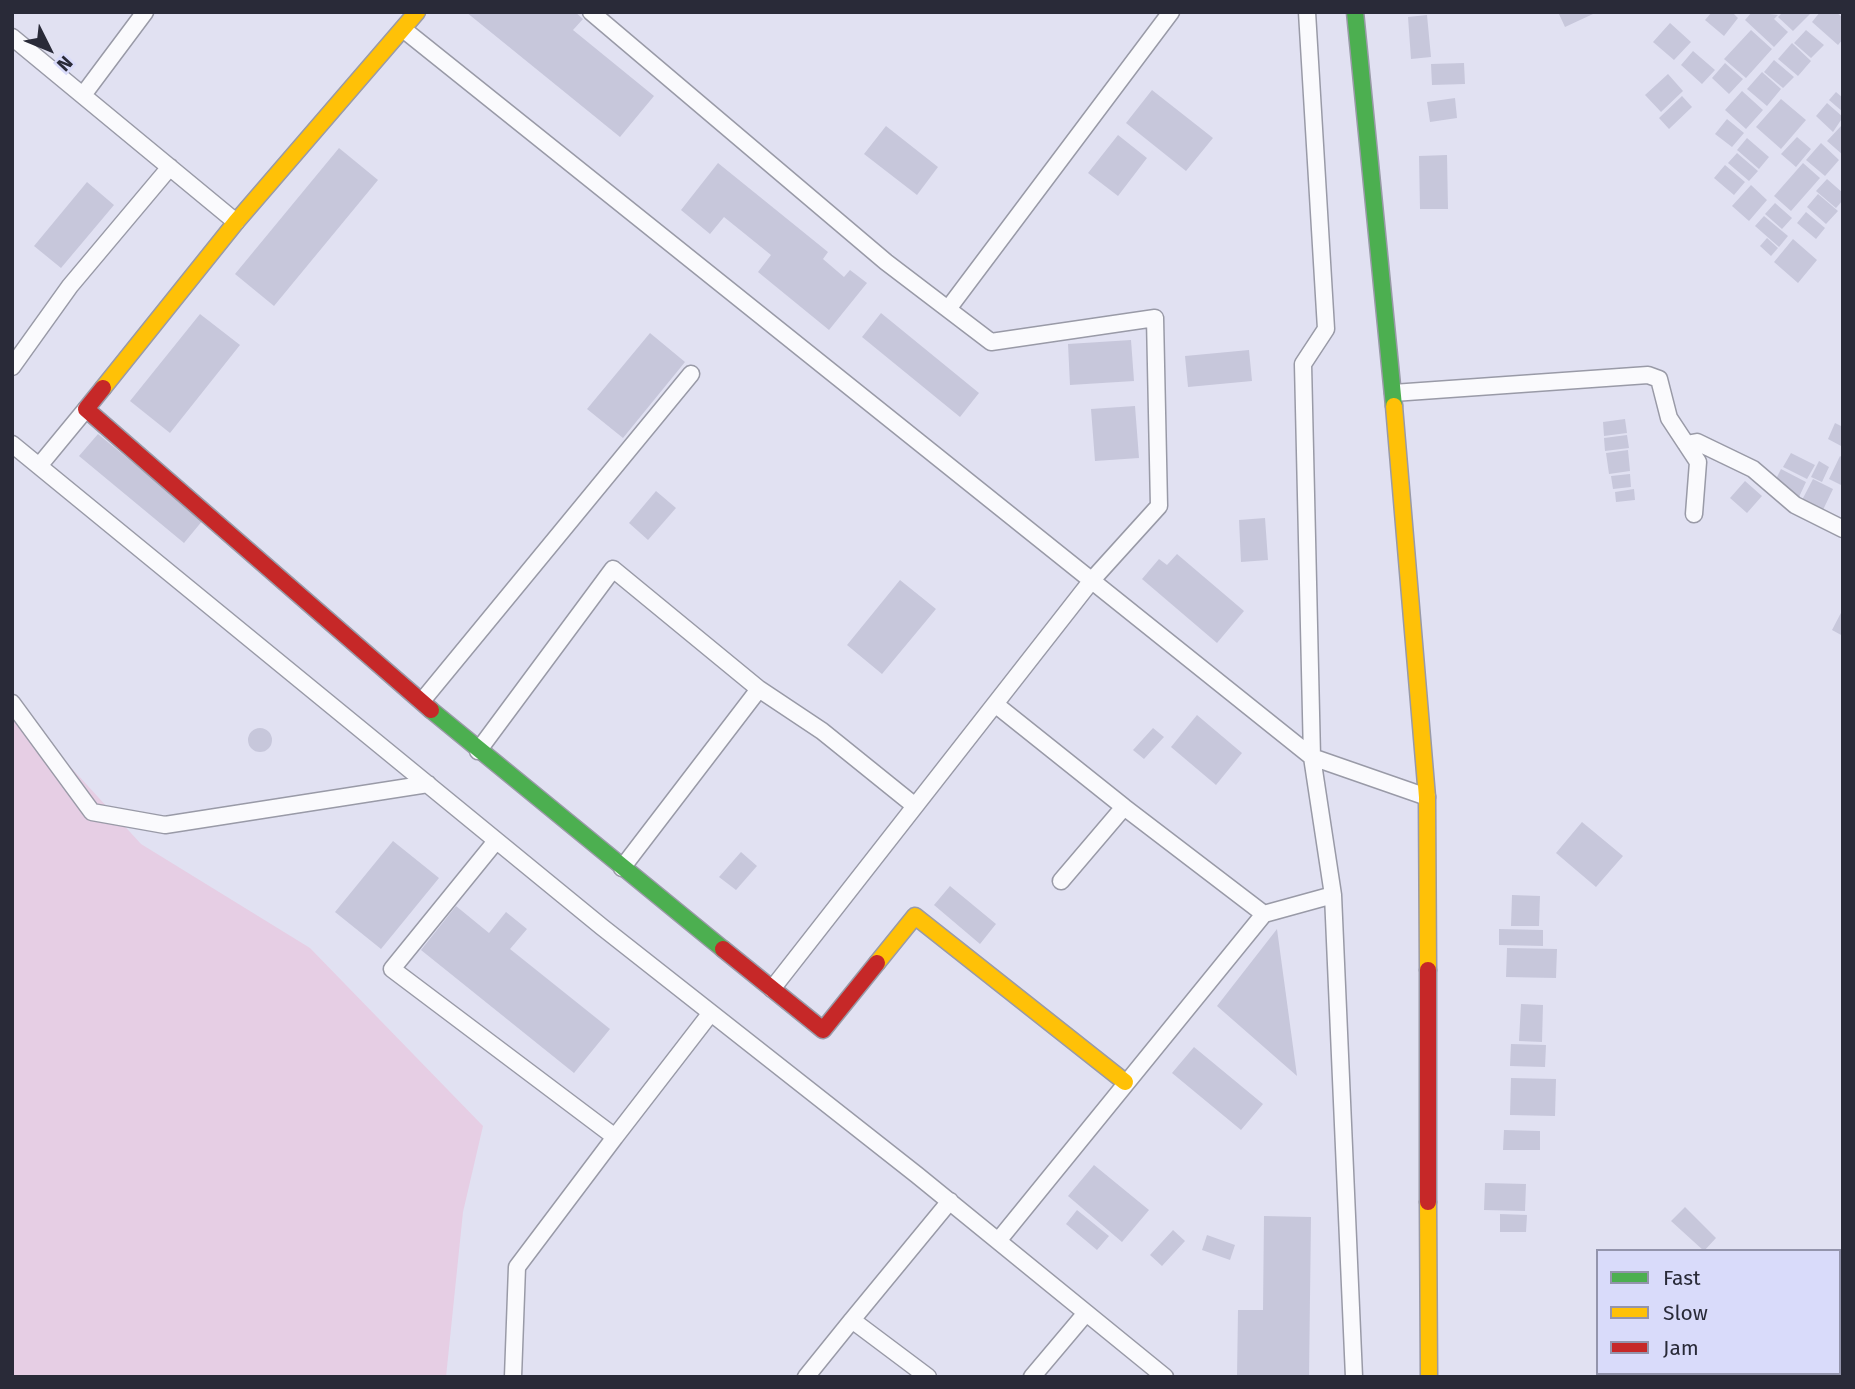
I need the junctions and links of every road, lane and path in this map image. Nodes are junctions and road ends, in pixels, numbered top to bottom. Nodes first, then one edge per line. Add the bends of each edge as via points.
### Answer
1 (145, 12) edge
2 (417, 12) edge
3 (591, 12) edge
4 (1171, 12) edge
5 (1307, 12) edge
6 (1354, 12) edge
7 (402, 29) junction
8 (12, 37) edge
9 (83, 95) junction
10 (170, 167) junction
11 (236, 222) junction
12 (948, 309) junction
13 (12, 367) edge
14 (691, 374) dead end
15 (1393, 393) junction
16 (86, 409) junction
17 (12, 444) edge
18 (1686, 444) junction
19 (38, 466) junction
20 (1694, 514) dead end
21 (1843, 529) edge
22 (1091, 580) junction
23 (759, 689) junction
24 (422, 701) junction
25 (12, 703) edge
26 (995, 704) junction
27 (478, 751) junction
28 (1312, 757) junction
29 (428, 785) junction
30 (1427, 797) junction
31 (915, 806) junction
32 (1124, 807) junction
33 (496, 841) junction
34 (622, 867) junction
35 (1061, 881) dead end
36 (1332, 895) junction
37 (1264, 914) junction
38 (772, 989) junction
39 (710, 1014) junction
40 (1125, 1082) junction
41 (615, 1137) junction
42 (950, 1202) junction
43 (998, 1241) junction
44 (1086, 1313) junction
45 (852, 1320) junction
46 (513, 1377) edge
47 (806, 1377) edge
48 (928, 1377) edge
49 (1032, 1377) edge
50 (1165, 1377) edge
51 (1354, 1377) edge
52 (1429, 1377) edge

1 - 9 street
2 - 7 street
3 - 12 street via 886,262
4 - 12 street
5 - 28 street via 1326,329 1303,364
6 - 15 street
7 - 11 street
7 - 22 street
8 - 9 street
9 - 10 street
10 - 11 street
10 - 13 street via 70,286
11 - 16 street
12 - 22 street via 991,342 1155,318 1159,506
14 - 24 street
15 - 18 street via 1648,375 1659,379 1669,418
15 - 30 street
16 - 19 street
16 - 24 street
17 - 19 street
18 - 20 street via 1698,462
18 - 21 street via 1697,442 1753,469 1795,505
19 - 29 street
22 - 26 street
22 - 28 street
23 - 27 street via 613,569
23 - 31 street via 822,731
23 - 34 street
24 - 27 street
25 - 29 street via 92,812 165,825
26 - 31 street
26 - 32 street
27 - 34 street
28 - 30 street
28 - 36 street
29 - 33 street
30 - 52 street
31 - 38 street
32 - 35 street
32 - 37 street
33 - 39 street
33 - 41 street via 392,969
34 - 38 street
36 - 37 street
36 - 51 street
37 - 40 street
38 - 40 street via 822,1030 915,916
39 - 41 street
39 - 42 street
40 - 43 street
41 - 46 street via 517,1267
42 - 43 street
42 - 45 street
43 - 44 street
44 - 49 street
44 - 50 street
45 - 47 street
45 - 48 street

